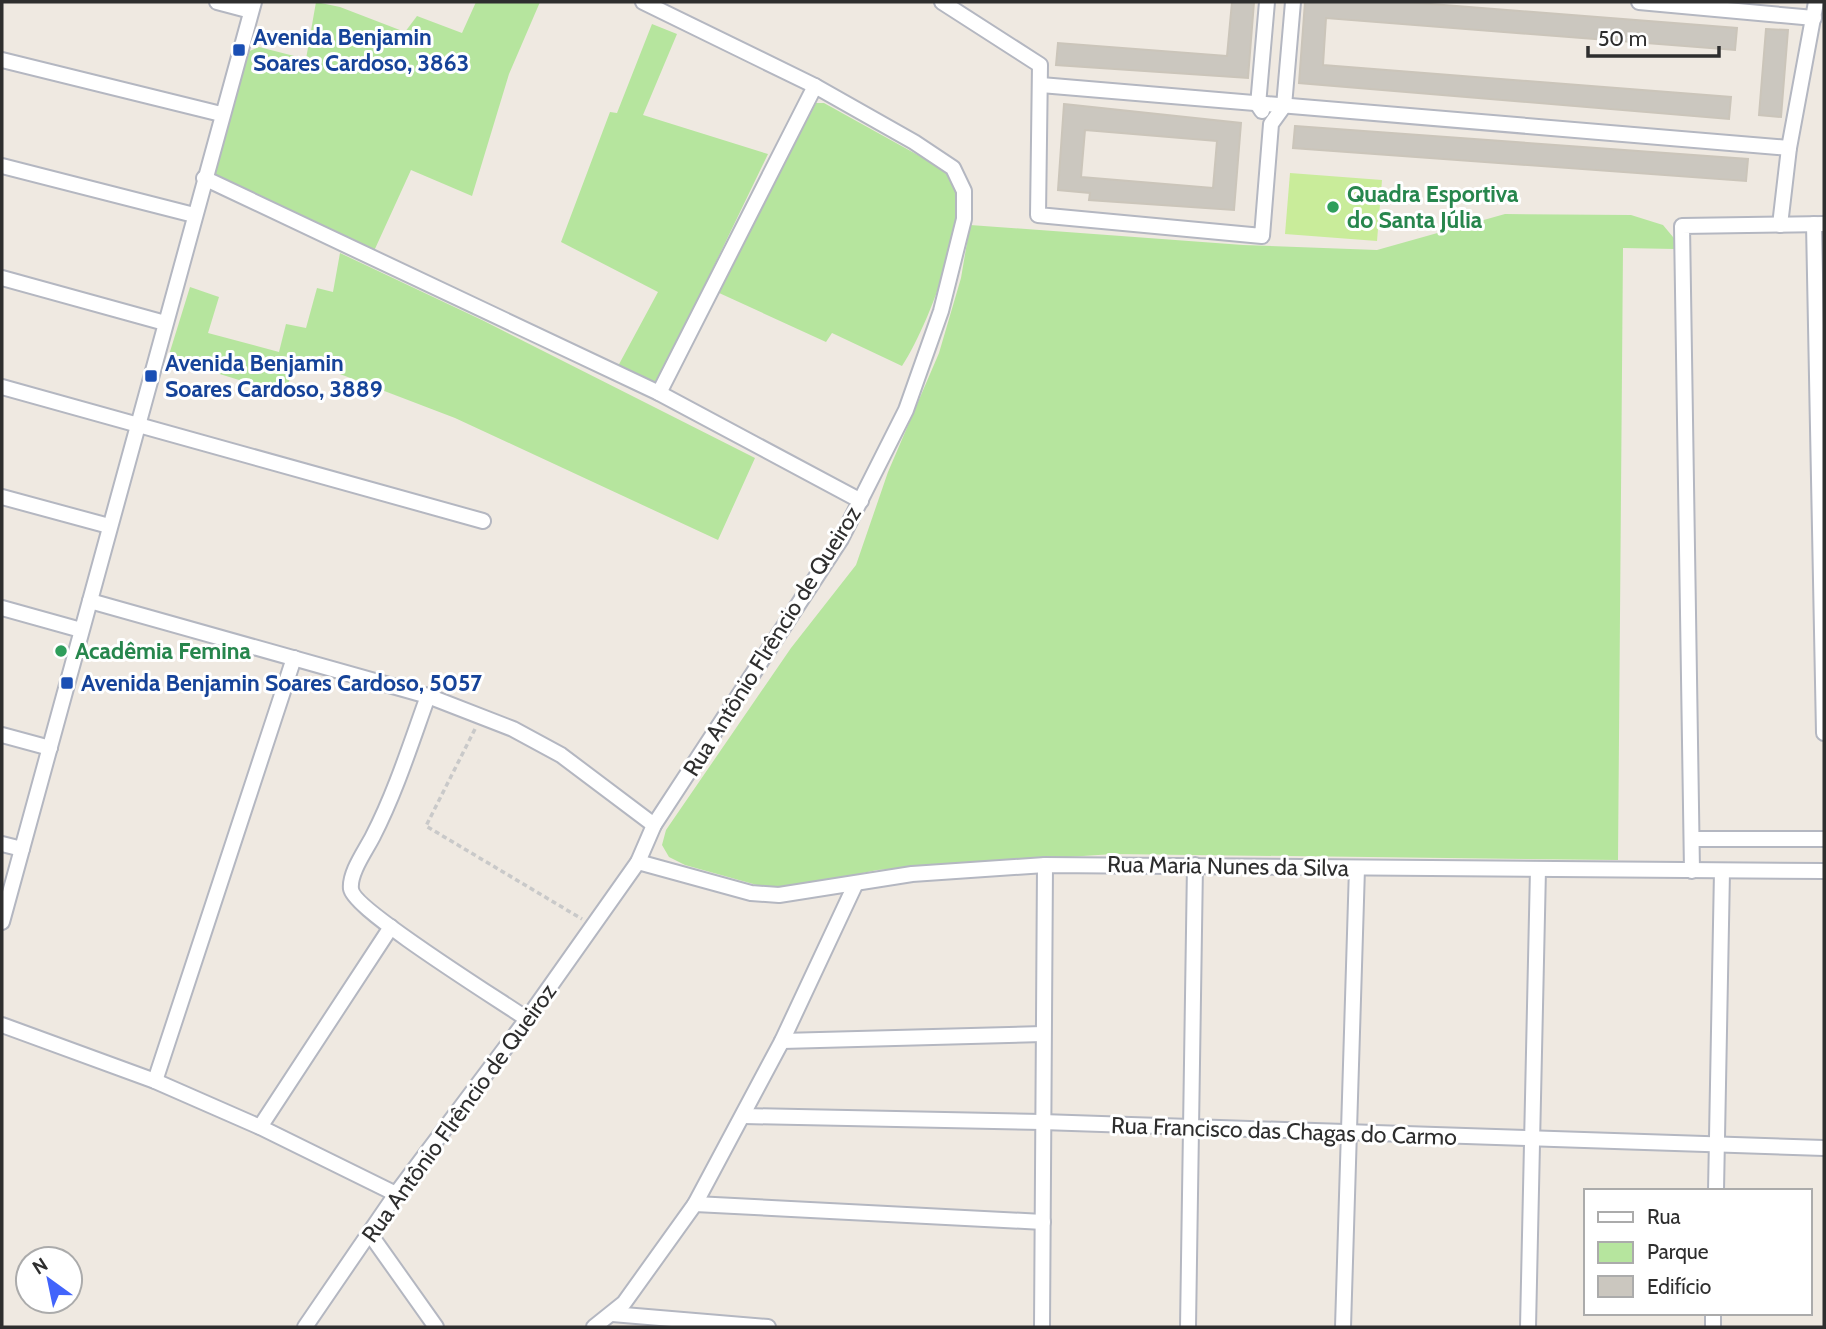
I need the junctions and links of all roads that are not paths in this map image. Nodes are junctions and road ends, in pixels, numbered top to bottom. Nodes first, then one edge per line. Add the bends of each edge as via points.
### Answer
1 (217, 2) edge
2 (643, 2) edge
3 (942, 2) edge
4 (1267, 2) edge
5 (1293, 2) edge
6 (1639, 2) edge
7 (1816, 2) edge
8 (252, 6) edge
9 (1814, 18) junction
10 (2, 60) edge
11 (1041, 85) junction
12 (815, 86) junction
13 (1258, 105) junction
14 (1284, 106) junction
15 (220, 114) junction
16 (1271, 124) junction
17 (1789, 148) junction
18 (2, 166) edge
19 (204, 178) junction
20 (194, 215) junction
21 (1819, 224) edge
22 (1780, 225) junction
23 (2, 278) edge
24 (165, 323) junction
25 (2, 387) edge
26 (659, 393) junction
27 (138, 424) junction
28 (2, 497) edge
29 (861, 501) junction
30 (483, 521) dead end
31 (109, 526) junction
32 (90, 601) junction
33 (2, 608) edge
34 (81, 631) junction
35 (294, 658) junction
36 (428, 696) junction
37 (1824, 733) edge
38 (2, 735) edge
39 (50, 748) junction
40 (654, 825) junction
41 (1692, 839) junction
42 (1824, 839) edge
43 (2, 844) edge
44 (22, 849) junction
45 (638, 862) junction
46 (1045, 865) junction
47 (1195, 865) junction
48 (1356, 868) junction
49 (1538, 869) junction
50 (1692, 871) junction
51 (1721, 871) junction
52 (1824, 872) edge
53 (856, 883) junction
54 (2, 922) edge
55 (391, 927) junction
56 (527, 1019) junction
57 (2, 1025) edge
58 (1043, 1034) junction
59 (782, 1041) junction
60 (155, 1081) junction
61 (744, 1116) junction
62 (1042, 1122) junction
63 (260, 1127) junction
64 (1191, 1128) junction
65 (1349, 1133) junction
66 (1532, 1140) junction
67 (1716, 1145) junction
68 (1824, 1148) edge
69 (1716, 1189) edge
70 (396, 1194) junction
71 (695, 1204) junction
72 (1043, 1222) junction
73 (370, 1234) junction
74 (612, 1314) junction
75 (305, 1327) edge
76 (436, 1327) edge
77 (594, 1327) edge
78 (768, 1327) edge
79 (1042, 1327) edge
80 (1188, 1327) edge
81 (1343, 1327) edge
82 (1528, 1327) edge

1 - 8 street
2 - 12 street, Rua Antônio Flrêncio de Queiroz
3 - 11 street via 1040,65
4 - 13 street
5 - 14 street
6 - 9 street
7 - 9 street
8 - 15 street
9 - 17 street
10 - 15 street
11 - 13 street
11 - 16 street via 1038,215 1262,236
12 - 26 street
12 - 29 street, Rua Antônio Flrêncio de Queiroz via 953,168 964,191 964,219 941,311 906,410
13 - 14 street
13 - 16 street
14 - 16 street
14 - 17 street
15 - 19 street
17 - 22 street
18 - 20 street
19 - 20 street
19 - 26 street
20 - 24 street
21 - 22 street
21 - 37 street
22 - 41 street via 1682,226
23 - 24 street
24 - 27 street
25 - 27 street
26 - 29 street
27 - 30 street
27 - 31 street
28 - 31 street
29 - 40 street, Rua Antônio Flrêncio de Queiroz via 841,539
31 - 32 street
32 - 34 street
32 - 35 street
33 - 34 street
34 - 39 street
35 - 36 street
35 - 60 street
36 - 40 street via 513,729 561,755
36 - 55 street via 385,813 351,879 357,902
38 - 39 street
39 - 44 street
40 - 45 street, Rua Antônio Flrêncio de Queiroz
41 - 42 street
41 - 50 street
43 - 44 street
44 - 54 street
45 - 53 street, Rua Maria Nunes da Silva via 779,895
45 - 56 street, Rua Antônio Flrêncio de Queiroz
46 - 47 street, Rua Maria Nunes da Silva
46 - 53 street, Rua Maria Nunes da Silva via 912,874
46 - 58 street
47 - 48 street, Rua Maria Nunes da Silva
47 - 64 street
48 - 49 street, Rua Maria Nunes da Silva
48 - 65 street
49 - 50 street, Rua Maria Nunes da Silva
49 - 66 street
50 - 51 street, Rua Maria Nunes da Silva
51 - 52 street, Rua Maria Nunes da Silva
51 - 67 street
53 - 59 street
55 - 56 street
55 - 63 street
56 - 70 street, Rua Antônio Flrêncio de Queiroz
57 - 60 street
58 - 59 street
58 - 62 street
59 - 61 street
60 - 63 street
61 - 62 street, Rua Francisco das Chagas do Carmo
61 - 71 street
62 - 64 street, Rua Francisco das Chagas do Carmo
62 - 72 street
63 - 70 street
64 - 65 street, Rua Francisco das Chagas do Carmo
64 - 80 street
65 - 66 street, Rua Francisco das Chagas do Carmo
65 - 81 street
66 - 67 street, Rua Francisco das Chagas do Carmo
66 - 82 street
67 - 68 street, Rua Francisco das Chagas do Carmo
67 - 69 street
70 - 73 street, Rua Antônio Flrêncio de Queiroz
71 - 72 street
71 - 74 street
72 - 79 street
73 - 75 street, Rua Antônio Flrêncio de Queiroz
73 - 76 street
74 - 77 street
74 - 78 street

